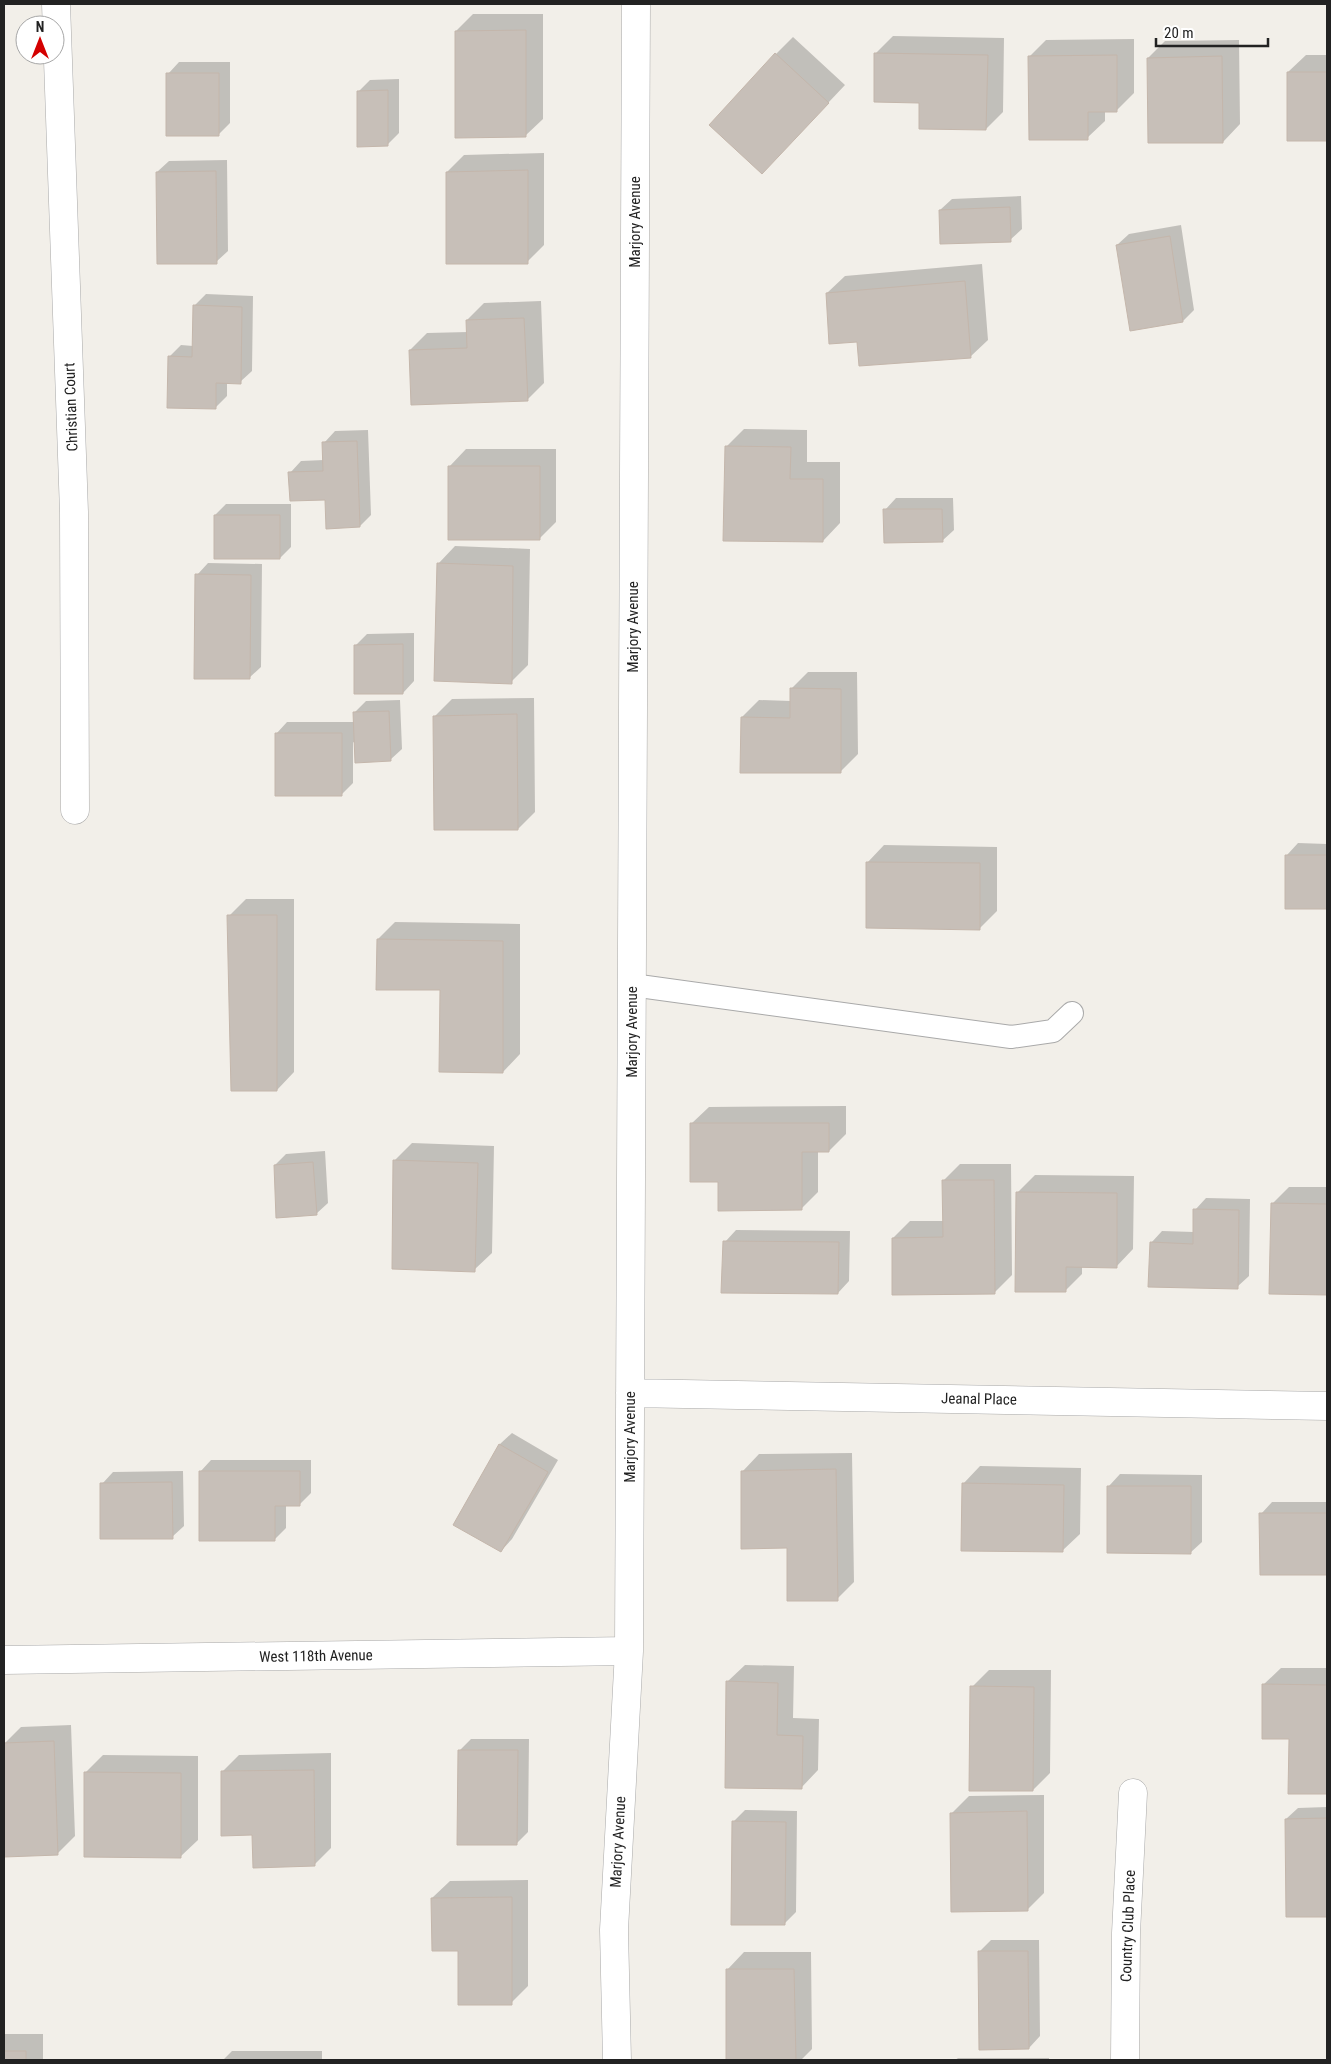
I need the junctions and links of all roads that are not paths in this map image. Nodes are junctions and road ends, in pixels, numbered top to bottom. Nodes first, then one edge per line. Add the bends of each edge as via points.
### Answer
1 (56, 4) edge
2 (636, 4) edge
3 (75, 810) dead end
4 (632, 985) junction
5 (1072, 1013) dead end
6 (630, 1393) junction
7 (1327, 1406) edge
8 (629, 1651) junction
9 (4, 1660) edge
10 (1134, 1793) dead end
11 (617, 2060) edge
12 (1125, 2060) edge

1 - 3 street, Christian Court via 74,512
2 - 4 street, Marjory Avenue
4 - 5 lane via 1011,1037 1053,1031
4 - 6 street, Marjory Avenue
6 - 7 street, Jeanal Place
6 - 8 street, Marjory Avenue
8 - 9 street, West 118th Avenue
8 - 11 street, Marjory Avenue via 614,1930
10 - 12 street, Country Club Place via 1126,1933

